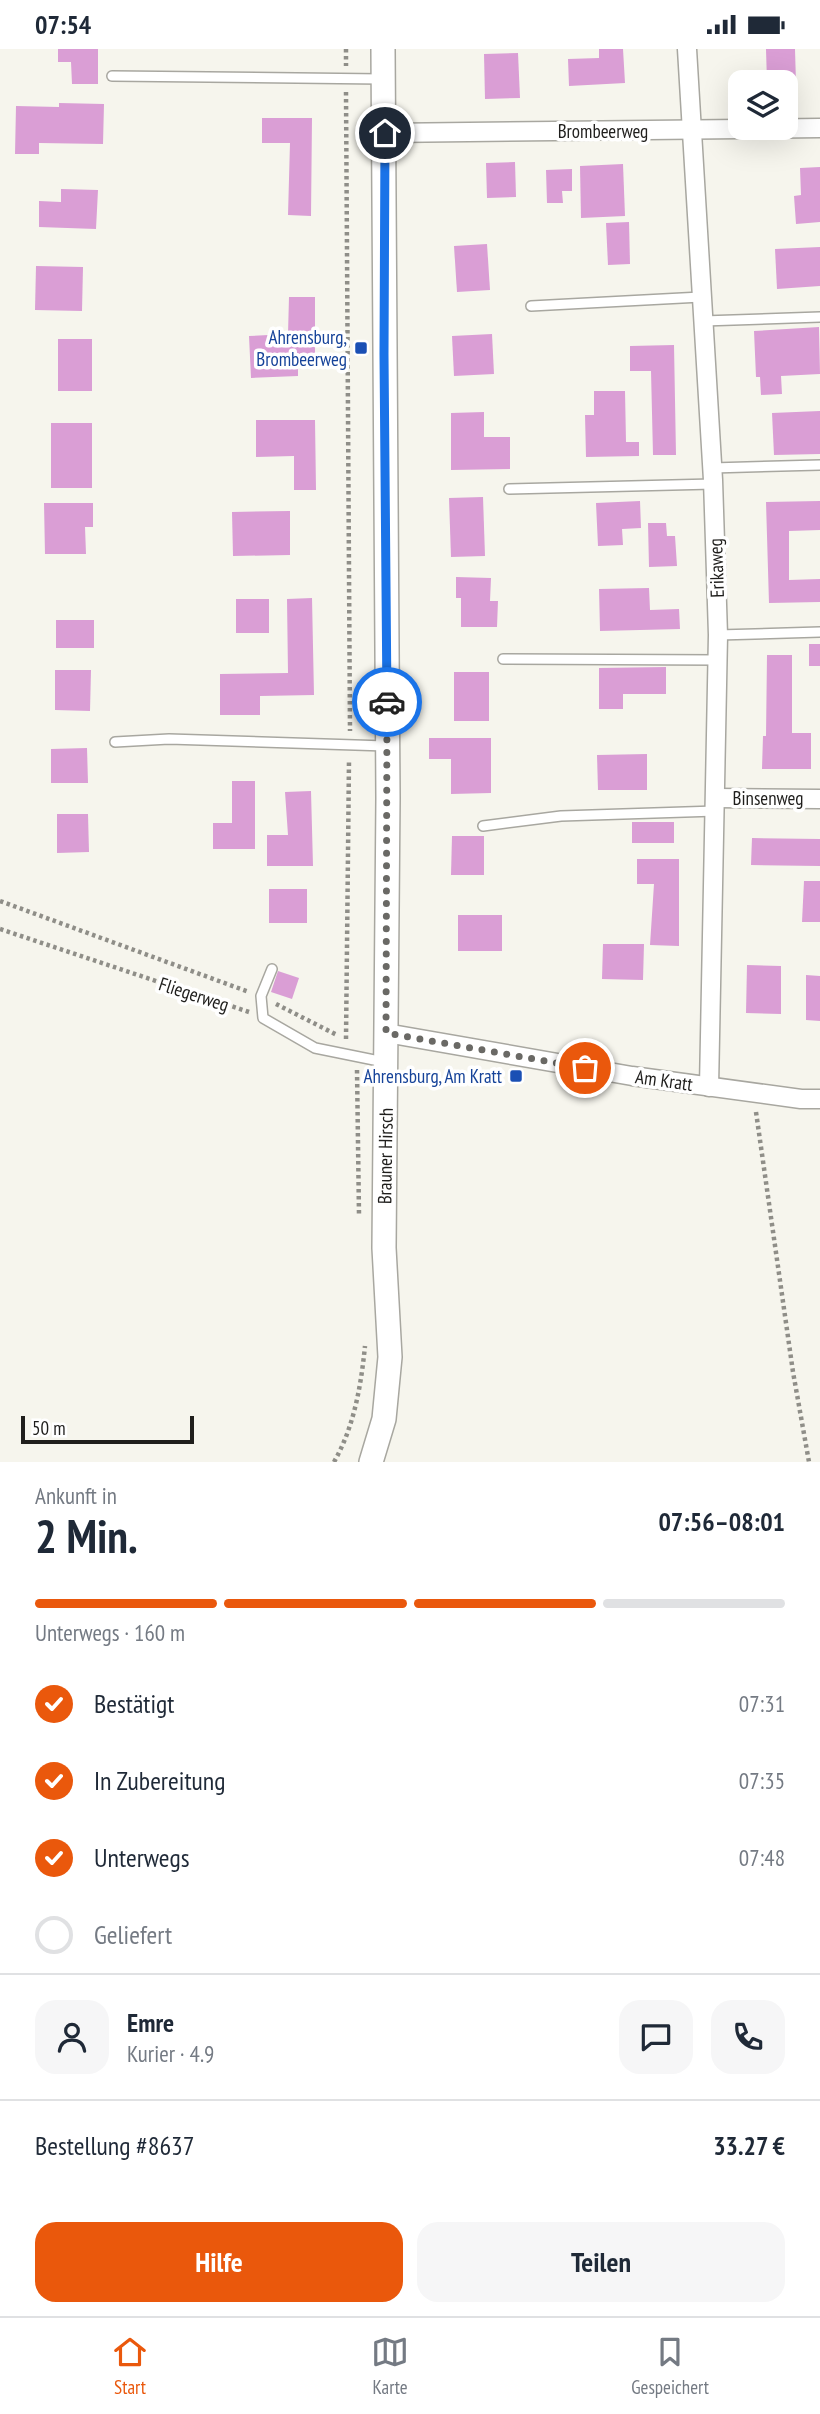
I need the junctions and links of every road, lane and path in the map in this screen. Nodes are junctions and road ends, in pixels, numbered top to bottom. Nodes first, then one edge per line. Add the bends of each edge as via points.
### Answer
1 (383, 49) edge
2 (687, 49) edge
3 (112, 76) dead end
4 (383, 79) junction
5 (820, 128) edge
6 (691, 131) junction
7 (385, 133) junction
8 (701, 297) junction
9 (531, 306) dead end
10 (820, 317) edge
11 (703, 321) junction
12 (820, 465) edge
13 (713, 476) junction
14 (509, 489) dead end
15 (820, 632) edge
16 (718, 635) junction
17 (503, 659) dead end
18 (718, 660) junction
19 (115, 742) dead end
20 (387, 746) junction
21 (820, 799) edge
22 (716, 804) junction
23 (483, 826) dead end
24 (0, 901) edge
25 (0, 929) edge
26 (272, 969) dead end
27 (261, 996) junction
28 (263, 1018) junction
29 (386, 1033) junction
30 (386, 1062) junction
31 (709, 1087) junction
32 (753, 1091) junction
33 (820, 1099) edge
34 (371, 1462) edge
35 (809, 1462) edge

1 - 4 street, Brauner Hirsch
2 - 6 street, Erikaweg
3 - 4 lane
4 - 7 street, Brauner Hirsch
5 - 6 street, Brombeerweg
6 - 7 street, Brombeerweg
6 - 8 street, Erikaweg
7 - 20 street, Brauner Hirsch
8 - 9 lane
8 - 11 street, Erikaweg
10 - 11 lane
11 - 13 street, Erikaweg
12 - 13 lane
13 - 14 lane
13 - 16 street, Erikaweg
15 - 16 lane
16 - 18 street, Erikaweg
17 - 18 lane
18 - 22 street, Erikaweg
19 - 20 lane via 169,739
20 - 29 street, Brauner Hirsch
21 - 22 street, Binsenweg
22 - 23 lane
22 - 31 street, Erikaweg
24 - 27 path
25 - 28 path, Fliegerweg
26 - 27 lane
27 - 28 lane
27 - 29 path via 346,1039
28 - 30 lane via 315,1048
29 - 30 street, Brauner Hirsch
29 - 31 street, Am Kratt
30 - 34 street, Brauner Hirsch via 384,1248 389,1388
31 - 32 street, Am Kratt
32 - 33 street, Am Kratt
32 - 35 path

